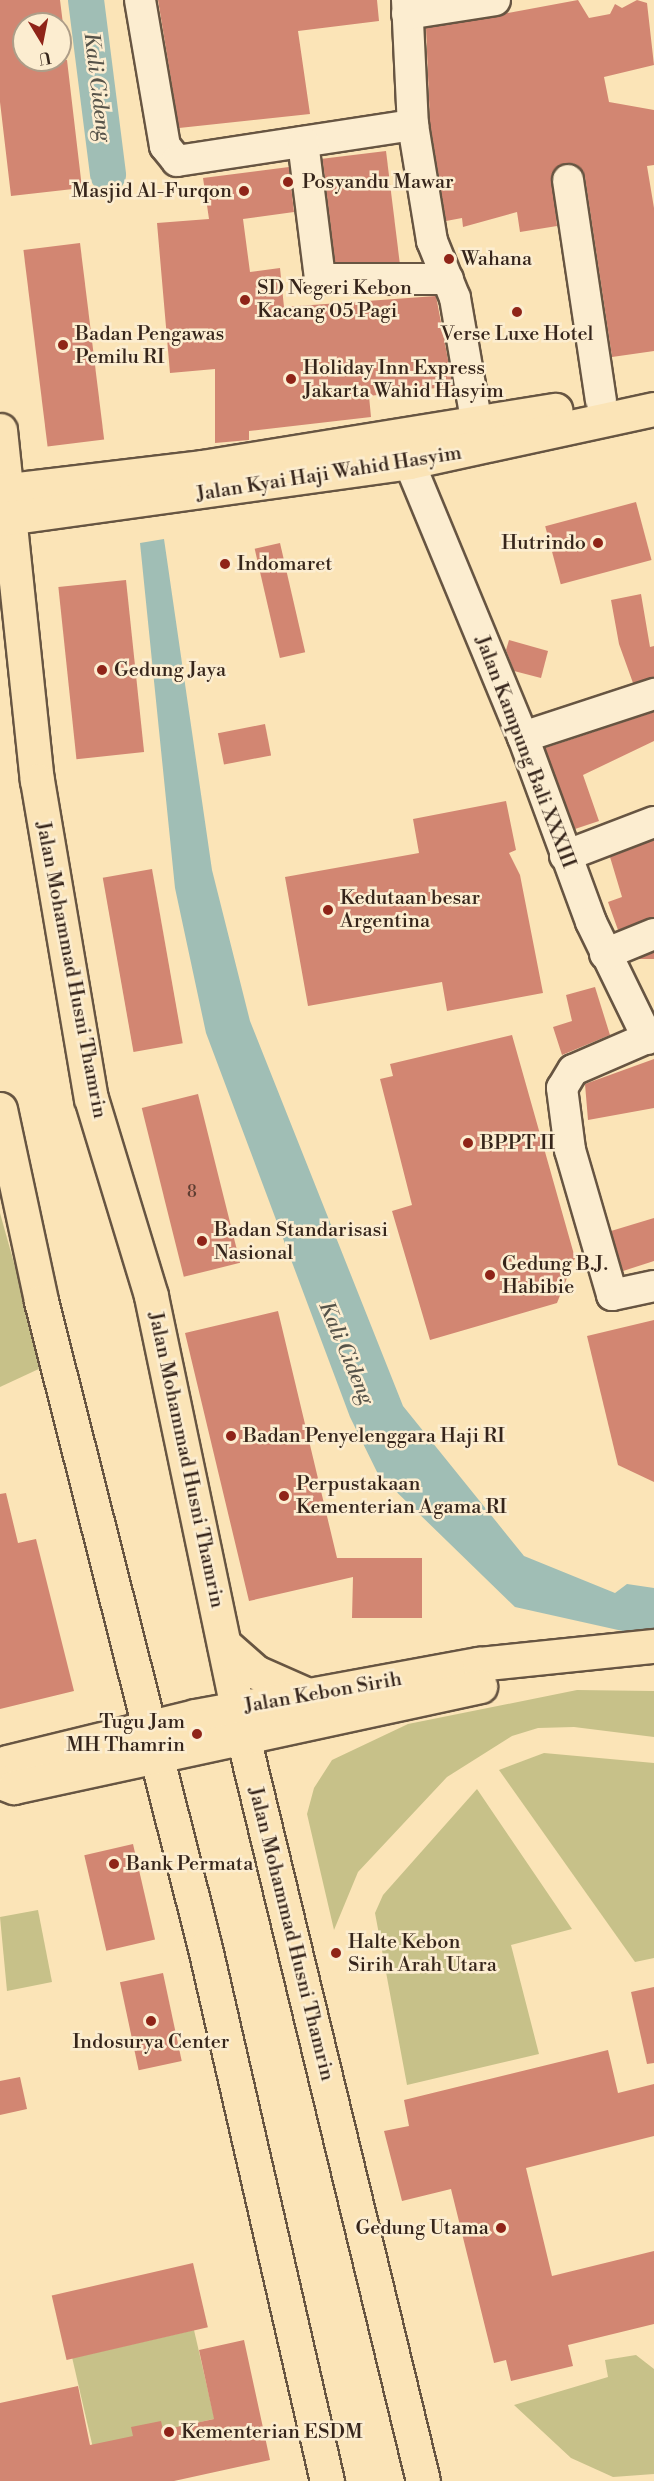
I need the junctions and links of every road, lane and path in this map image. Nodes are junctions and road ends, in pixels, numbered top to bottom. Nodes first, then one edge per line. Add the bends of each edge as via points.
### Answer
1 (140, 0) edge
2 (495, 0) edge
3 (407, 7) edge
4 (413, 124) junction
5 (303, 142) junction
6 (568, 180) dead end
7 (448, 279) junction
8 (654, 390) edge
9 (601, 401) junction
10 (654, 409) edge
11 (477, 425) junction
12 (0, 430) edge
13 (409, 462) junction
14 (179, 484) junction
15 (4, 505) edge
16 (654, 694) edge
17 (523, 737) junction
18 (654, 822) edge
19 (565, 856) junction
20 (654, 934) edge
21 (605, 954) junction
22 (651, 1037) edge
23 (0, 1108) edge
24 (654, 1286) edge
25 (224, 1644) junction
26 (654, 1646) edge
27 (654, 1665) edge
28 (308, 1695) junction
29 (240, 1723) junction
30 (148, 1741) junction
31 (0, 1771) edge
32 (0, 1782) edge
33 (327, 2481) edge
34 (423, 2481) edge

1 - 5 street via 170,158 177,161
2 - 3 street
3 - 4 street
4 - 5 street
4 - 7 street via 432,241
5 - 7 street via 320,279
6 - 9 street
7 - 11 street
8 - 9 main road, Jalan Kyai Haji Wahid Hasyim
9 - 11 main road, Jalan Kyai Haji Wahid Hasyim
10 - 13 main road, Jalan Kyai Haji Wahid Hasyim
11 - 14 main road, Jalan Kyai Haji Wahid Hasyim
12 - 15 main road, Jalan Mohammad Husni Thamrin
13 - 14 main road, Jalan Kyai Haji Wahid Hasyim
13 - 17 street, Jalan Kampung Bali XXXIII
14 - 15 main road, Jalan Kyai Haji Wahid Hasyim
15 - 25 main road, Jalan Mohammad Husni Thamrin via 48,860 91,1098 151,1296
16 - 17 street
17 - 19 street, Jalan Kampung Bali XXXIII
18 - 19 street
19 - 21 street, Jalan Kampung Bali XXXIII
20 - 21 street
21 - 22 street, Jalan Kampung Bali XXXIII
22 - 24 street via 573,1070 562,1088 570,1150 612,1295
23 - 30 main road via 38,1290
25 - 28 main road via 255,1672
25 - 29 main road, Jalan Mohammad Husni Thamrin
26 - 28 main road, Jalan Kebon Sirih via 479,1664
27 - 29 main road, Jalan Kebon Sirih via 531,1675
28 - 29 main road, Jalan Kebon Sirih
29 - 30 main road, Jalan Kebon Sirih
29 - 34 main road, Jalan Mohammad Husni Thamrin
30 - 31 main road, Jalan Kebon Sirih via 7,1762
30 - 32 main road, Jalan Kebon Sirih via 14,1787
30 - 33 main road via 205,1948

